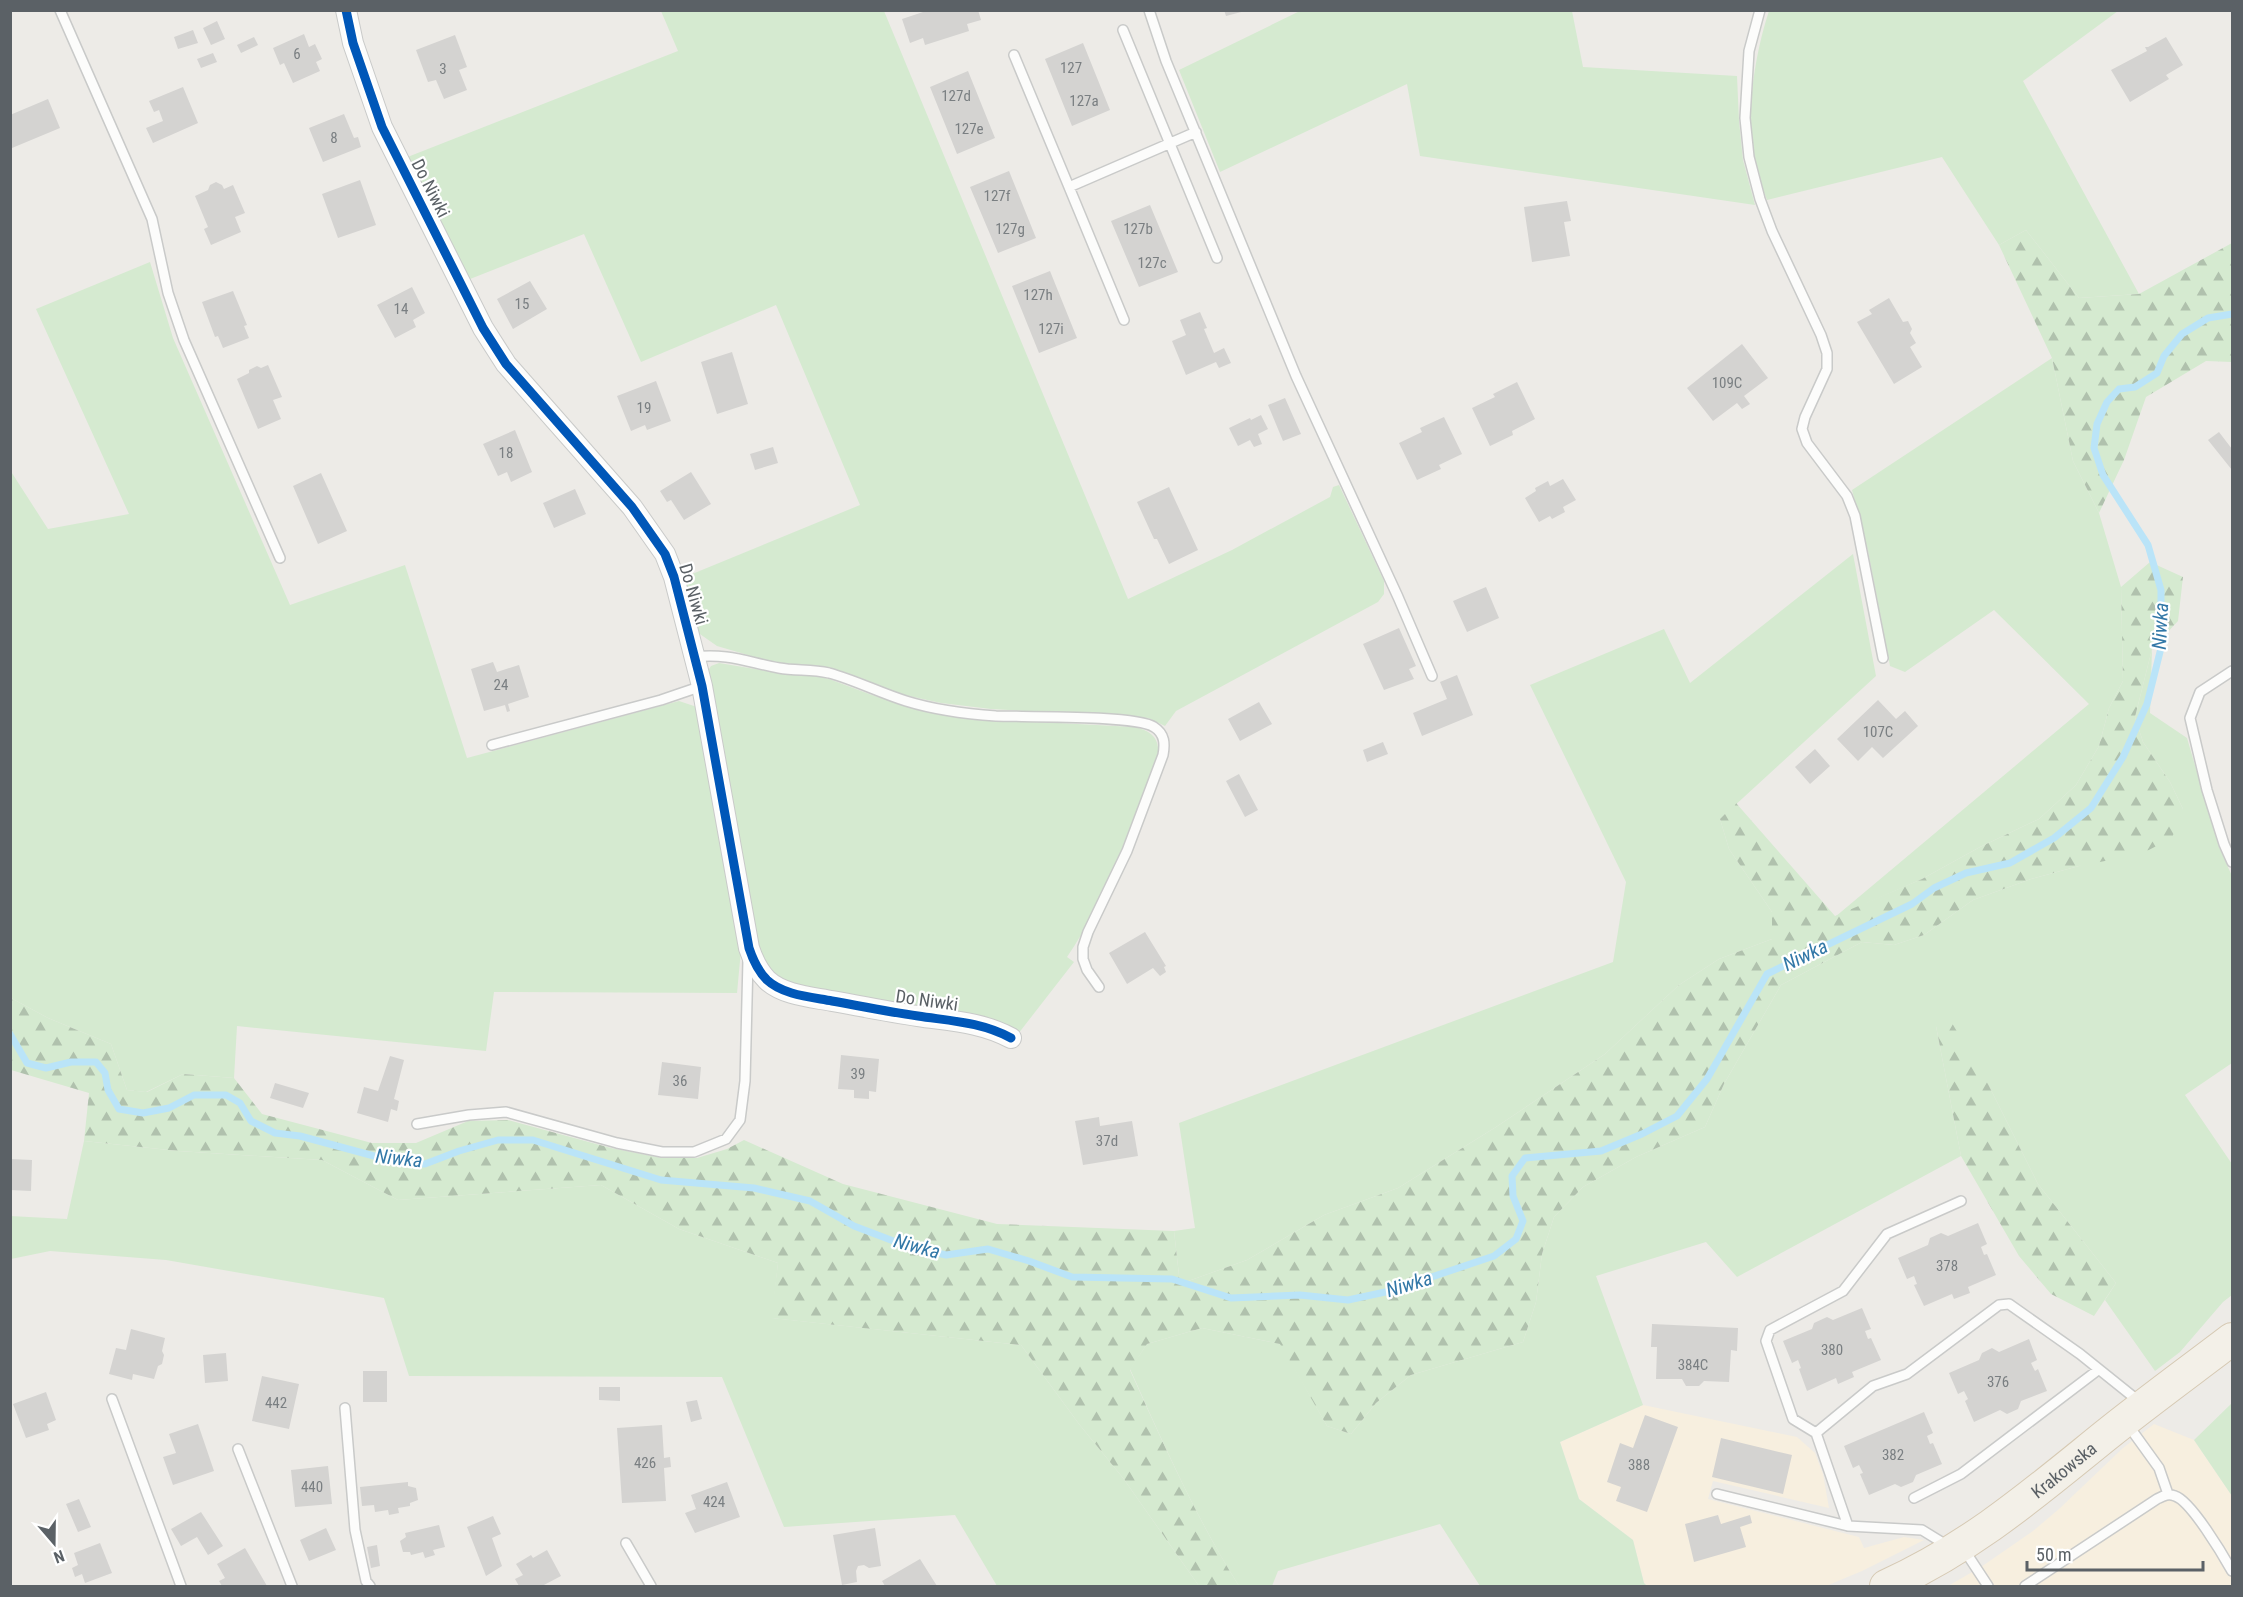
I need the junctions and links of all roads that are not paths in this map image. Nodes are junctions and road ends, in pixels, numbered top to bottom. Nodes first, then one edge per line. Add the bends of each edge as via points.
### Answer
1 (60, 10) edge
2 (346, 10) edge
3 (1149, 10) edge
4 (1760, 10) edge
5 (1123, 30) dead end
6 (1014, 55) dead end
7 (1196, 132) junction
8 (1171, 145) junction
9 (1069, 187) junction
10 (1217, 258) dead end
11 (1124, 320) dead end
12 (280, 558) dead end
13 (694, 657) junction
14 (1884, 658) dead end
15 (2232, 671) edge
16 (1432, 676) dead end
17 (702, 686) junction
18 (492, 745) dead end
19 (2232, 862) edge
20 (748, 948) junction
21 (1100, 987) dead end
22 (1011, 1038) dead end
23 (417, 1124) dead end
24 (1961, 1201) dead end
25 (2232, 1339) edge
26 (2098, 1370) junction
27 (112, 1399) dead end
28 (345, 1408) dead end
29 (2134, 1413) junction
30 (1816, 1433) junction
31 (238, 1449) dead end
32 (1717, 1494) dead end
33 (2168, 1494) junction
34 (1914, 1498) dead end
35 (1848, 1526) junction
36 (626, 1543) dead end
37 (1958, 1549) junction
38 (2232, 1571) edge
39 (181, 1587) edge
40 (292, 1587) edge
41 (370, 1587) edge
42 (651, 1587) edge
43 (1886, 1587) edge
44 (1988, 1587) edge
45 (2025, 1587) edge

1 - 12 lane via 152,219 168,293 184,340
2 - 13 street, Do Niwki via 353,43 382,127 483,328 506,364 632,507 665,554
3 - 7 lane
4 - 14 lane via 1749,51 1745,118 1749,157 1772,231 1827,353 1827,369 1802,429 1807,443 1847,496 1855,516
5 - 8 lane
6 - 9 lane
7 - 8 lane
7 - 16 lane via 1296,376
8 - 9 lane
8 - 10 lane
9 - 11 lane
13 - 17 street, Do Niwki
13 - 21 lane via 716,654 783,668 815,670 944,711 1125,720 1156,728 1165,745 1163,755 1127,851 1083,947 1087,970
15 - 19 lane via 2200,692 2190,718 2207,790
17 - 18 lane
17 - 20 street, Do Niwki
20 - 22 street, Do Niwki via 757,968 784,991 977,1024
20 - 23 lane via 745,1081 740,1120 726,1139 694,1152 662,1152 506,1112
24 - 30 lane via 1887,1234 1843,1291 1770,1330 1766,1341 1793,1419
25 - 29 main road, Krakowska
26 - 29 lane
26 - 30 lane via 2009,1304 1999,1305 1907,1374 1873,1386
26 - 34 lane via 1961,1474
27 - 39 lane
28 - 41 lane via 355,1530
29 - 33 lane
29 - 37 main road, Krakowska via 2031,1497
30 - 35 lane
31 - 40 lane
32 - 35 lane
33 - 38 lane via 2178,1496 2189,1506
33 - 45 lane
35 - 37 lane via 1922,1530
36 - 42 lane
37 - 43 main road, Krakowska
37 - 44 lane

